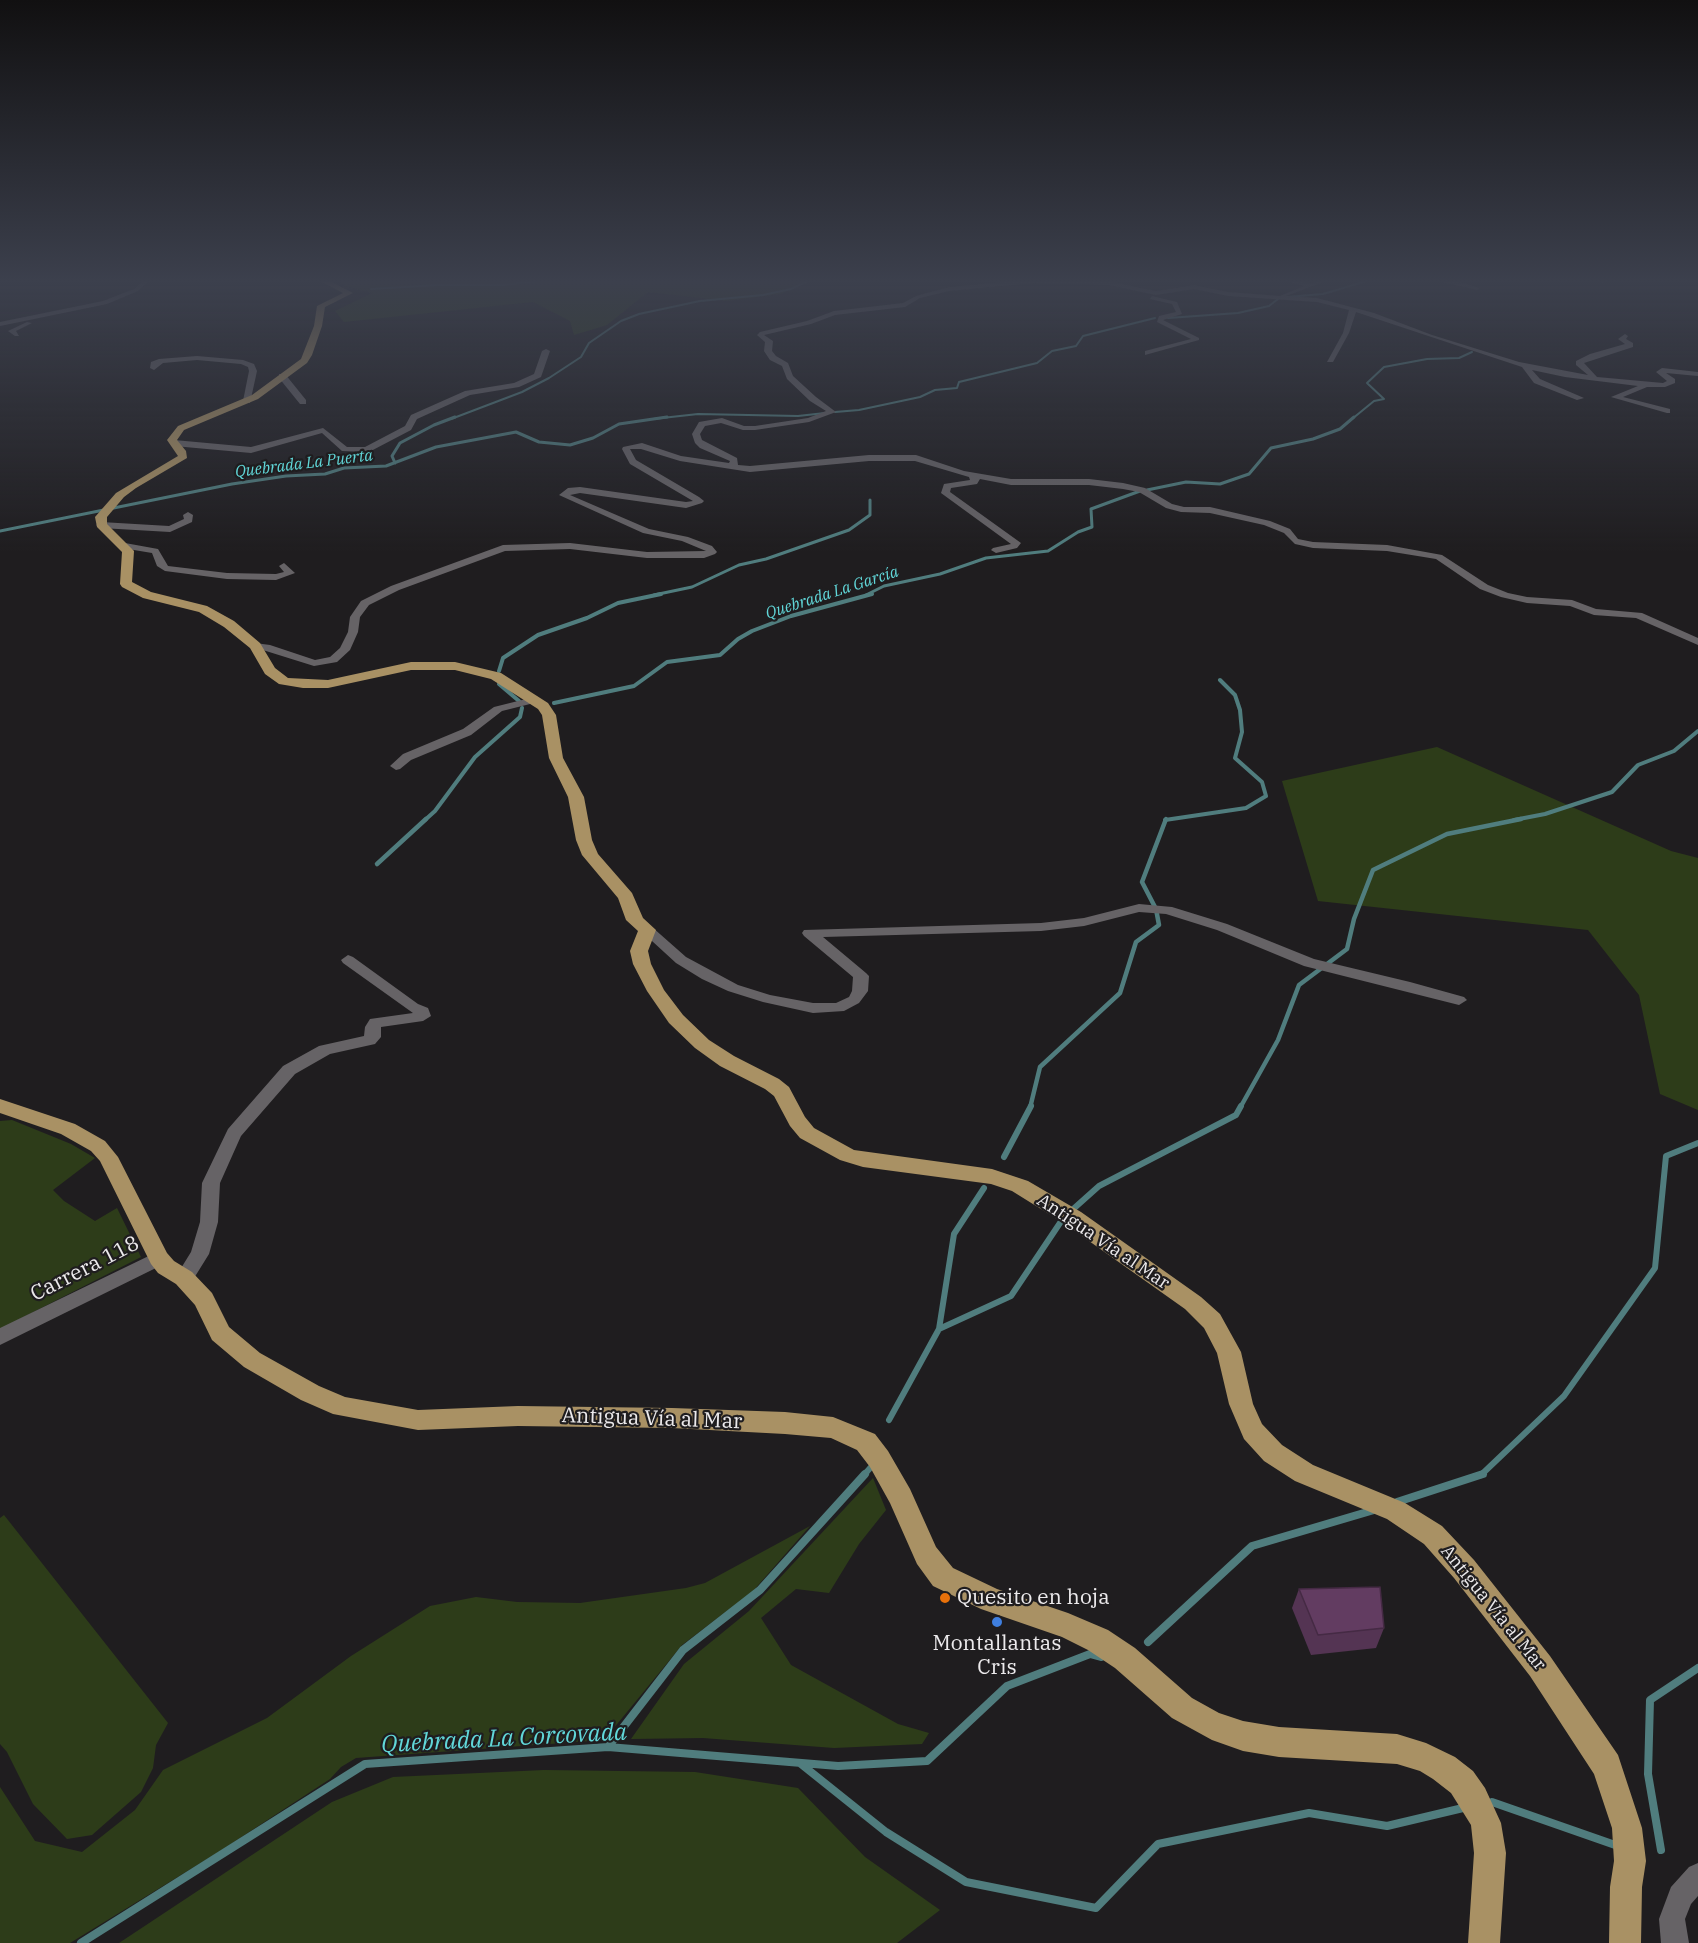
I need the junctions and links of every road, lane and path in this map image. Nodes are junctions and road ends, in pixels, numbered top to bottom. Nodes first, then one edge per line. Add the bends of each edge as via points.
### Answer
1 (253, 371) edge
2 (291, 371) edge
3 (539, 371) edge
4 (787, 371) edge
5 (1529, 371) edge
6 (1546, 371) edge
7 (1587, 371) edge
8 (1661, 371) edge
9 (1668, 371) edge
10 (1698, 374) edge
11 (282, 376) junction
12 (1594, 377) junction
13 (1647, 385) junction
14 (1580, 398) dead end
15 (247, 401) junction
16 (303, 402) dead end
17 (1666, 411) dead end
18 (174, 443) junction
19 (730, 466) junction
20 (962, 473) junction
21 (105, 514) junction
22 (188, 515) dead end
23 (124, 546) junction
24 (996, 550) dead end
25 (285, 566) dead end
26 (1698, 642) edge
27 (255, 646) junction
28 (534, 700) junction
29 (396, 766) dead end
30 (647, 930) junction
31 (348, 960) dead end
32 (1459, 1000) dead end
33 (0, 1106) edge
34 (159, 1258) junction
35 (184, 1278) junction
36 (0, 1337) edge
37 (1698, 1876) edge
38 (1484, 1943) edge
39 (1625, 1943) edge
40 (1675, 1943) edge

1 - 15 street
2 - 11 main road
3 - 18 street via 538,375 516,385 468,393 414,417 408,428 366,450 345,449 323,430 252,450
4 - 19 street via 813,399 832,412 755,429 722,420 702,424 696,434 698,441 734,460
5 - 14 street via 1537,381
6 - 12 street
7 - 12 street
8 - 13 street via 1672,381
9 - 10 street
11 - 15 main road
11 - 16 street
12 - 13 street
13 - 17 street via 1615,397
15 - 18 main road via 185,426 174,436
18 - 21 main road via 183,456 132,486
19 - 20 street via 750,469 869,458 916,458
19 - 27 street via 634,446 626,449 633,462 699,501 690,505 580,490 563,495 646,531 710,548 712,552 708,554 647,555 570,546 503,548 365,603 355,617 345,650 333,660 314,663
20 - 24 street via 976,480 947,486 945,493 1017,543
20 - 26 street via 1023,483 1071,481 1123,486 1142,490 1184,510 1222,512 1267,523 1287,531 1295,541 1387,548 1439,557 1484,587 1505,595 1572,603 1594,612 1638,615
21 - 22 street via 170,529 189,520
21 - 23 main road
23 - 25 street via 155,551 165,568 195,573 276,577 290,573
23 - 27 main road via 129,558 126,584 147,595 203,609
27 - 28 main road via 277,677 295,684 328,684 411,666 441,665 483,671
28 - 29 street via 498,709 467,732 407,757
28 - 30 main road via 549,715 556,758 576,797 590,855 626,897 634,920
30 - 32 street via 681,960 733,988 813,1008 839,1008 854,1000 862,985 861,976 809,933 1041,927 1140,909 1167,910 1222,927 1309,963
30 - 39 main road, Antigua Vía al Mar via 639,951 642,964 676,1018 702,1044 782,1092 807,1133 863,1160 992,1177 1020,1186 1066,1213 1193,1303 1212,1321 1229,1352 1241,1404 1253,1431 1273,1453 1304,1473 1396,1511 1433,1535 1540,1666 1607,1766 1627,1828 1630,1861
31 - 35 street via 423,1011 423,1016 376,1023 369,1040 325,1050 289,1070 274,1086 234,1133 211,1183 209,1222 200,1254
33 - 34 main road, Antigua Vía al Mar via 68,1129 98,1146 108,1157
34 - 35 main road, Antigua Vía al Mar
34 - 36 street, Carrera 118
35 - 38 main road, Antigua Vía al Mar via 204,1299 220,1333 252,1360 310,1393 351,1409 418,1420 518,1416 785,1423 833,1428 866,1442 901,1497 926,1555 943,1577 1098,1641 1125,1658 1182,1708 1212,1725 1279,1742 1397,1749 1426,1758 1462,1782 1486,1823 1490,1853
37 - 40 street via 1680,1896 1674,1911

